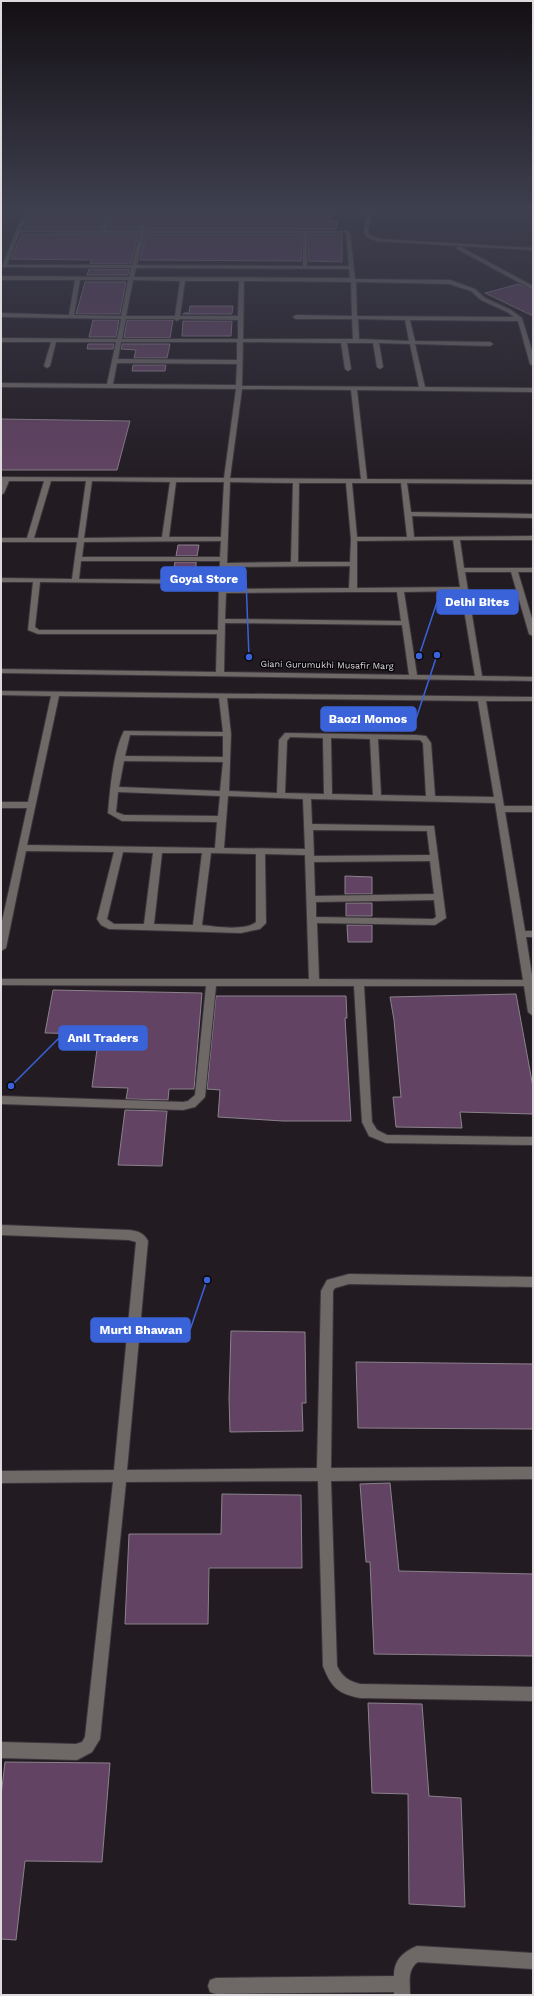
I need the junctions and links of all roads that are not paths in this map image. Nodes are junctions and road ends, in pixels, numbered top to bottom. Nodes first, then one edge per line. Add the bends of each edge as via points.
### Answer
1 (74, 301) edge
2 (127, 301) edge
3 (180, 301) edge
4 (241, 301) edge
5 (354, 301) edge
6 (488, 301) edge
7 (1, 315) edge
8 (71, 316) junction
9 (124, 318) junction
10 (241, 318) junction
11 (296, 318) dead end
12 (355, 318) junction
13 (407, 318) junction
14 (177, 319) junction
15 (520, 319) junction
16 (533, 336) edge
17 (526, 338) junction
18 (1, 340) edge
19 (54, 340) junction
20 (119, 341) junction
21 (240, 341) junction
22 (344, 341) junction
23 (356, 341) junction
24 (376, 342) junction
25 (411, 343) junction
26 (490, 344) dead end
27 (115, 361) junction
28 (240, 362) junction
29 (533, 364) edge
30 (47, 366) dead end
31 (380, 367) dead end
32 (348, 369) dead end
33 (1, 385) edge
34 (110, 386) junction
35 (239, 387) junction
36 (354, 388) junction
37 (422, 389) junction
38 (533, 390) edge
39 (4, 479) edge
40 (48, 480) junction
41 (88, 480) junction
42 (174, 480) junction
43 (228, 480) junction
44 (296, 481) junction
45 (349, 481) junction
46 (364, 481) junction
47 (404, 481) junction
48 (533, 482) edge
49 (1, 493) edge
50 (408, 514) junction
51 (533, 516) edge
52 (533, 538) edge
53 (165, 539) junction
54 (224, 539) junction
55 (354, 539) junction
56 (411, 539) junction
57 (456, 539) junction
58 (1, 540) edge
59 (30, 540) junction
60 (79, 540) junction
61 (77, 559) junction
62 (223, 562) junction
63 (294, 564) junction
64 (353, 564) junction
65 (460, 570) junction
66 (514, 570) junction
67 (533, 570) edge
68 (1, 580) edge
69 (37, 580) junction
70 (75, 581) junction
71 (222, 582) junction
72 (464, 589) junction
73 (353, 590) junction
74 (400, 590) junction
75 (222, 591) junction
76 (221, 621) junction
77 (405, 623) junction
78 (221, 632) junction
79 (533, 634) edge
80 (1, 671) edge
81 (220, 673) junction
82 (413, 677) junction
83 (479, 679) junction
84 (533, 679) edge
85 (1, 693) edge
86 (55, 694) junction
87 (223, 696) junction
88 (482, 698) junction
89 (533, 699) edge
90 (227, 734) junction
91 (327, 736) junction
92 (374, 737) junction
93 (120, 758) junction
94 (227, 760) junction
95 (114, 790) junction
96 (224, 793) junction
97 (281, 796) junction
98 (307, 796) junction
99 (328, 796) junction
100 (377, 798) junction
101 (431, 799) junction
102 (1, 804) edge
103 (31, 805) junction
104 (500, 805) junction
105 (533, 809) edge
106 (222, 819) junction
107 (308, 826) junction
108 (22, 848) junction
109 (118, 849) junction
110 (158, 850) junction
111 (206, 850) junction
112 (219, 851) junction
113 (260, 851) junction
114 (309, 856) junction
115 (434, 858) junction
116 (439, 898) junction
117 (311, 899) junction
118 (312, 920) junction
119 (148, 926) junction
120 (197, 928) junction
121 (520, 934) junction
122 (533, 934) edge
123 (1, 948) edge
124 (1, 982) edge
125 (211, 983) junction
126 (314, 983) junction
127 (359, 983) junction
128 (528, 983) junction
129 (533, 1012) edge
130 (1, 1100) edge
131 (533, 1140) edge
132 (1, 1230) edge
133 (533, 1282) edge
134 (533, 1473) edge
135 (324, 1474) junction
136 (120, 1476) junction
137 (1, 1477) edge
138 (533, 1694) edge
139 (1, 1750) edge
140 (533, 1962) edge
141 (216, 1986) dead end
142 (402, 1990) edge

1 - 8 street
2 - 9 street
3 - 14 street
4 - 10 street
5 - 12 street
6 - 15 street via 509,310
7 - 8 street
8 - 9 street
9 - 14 street
9 - 20 street
10 - 14 street
10 - 21 street
11 - 12 street
12 - 13 street
12 - 23 street
13 - 15 street
13 - 25 street
15 - 17 street
16 - 17 street
17 - 29 street
18 - 19 street
19 - 20 street
19 - 30 street
20 - 21 street
20 - 27 street
21 - 22 street
21 - 28 street
22 - 23 street
22 - 32 street
23 - 24 street
24 - 25 street
24 - 31 street
25 - 26 street
25 - 37 street
27 - 28 street
27 - 34 street
28 - 35 street
33 - 34 street
34 - 35 street
35 - 36 street
35 - 43 street
36 - 37 street
36 - 46 street
37 - 38 street
39 - 40 street
39 - 49 street
40 - 41 street
40 - 59 street
41 - 42 street
41 - 60 street
42 - 43 street
42 - 53 street
43 - 44 street
43 - 54 street
44 - 45 street
44 - 63 street
45 - 46 street
45 - 55 street
46 - 47 street
47 - 48 street
47 - 50 street
50 - 51 street
50 - 56 street
52 - 57 street
53 - 54 street
53 - 60 street
54 - 62 street
55 - 56 street
55 - 64 street
56 - 57 street
57 - 65 street
58 - 59 street
59 - 60 street
60 - 61 street
61 - 62 street
61 - 70 street
62 - 63 street
62 - 71 street
63 - 64 street
64 - 73 street
65 - 66 street
65 - 72 street
66 - 67 street
66 - 79 street
68 - 69 street
69 - 70 street
69 - 78 street via 31,628 38,632
70 - 71 street
71 - 75 street
72 - 74 street
72 - 83 street
73 - 74 street
73 - 75 street
74 - 77 street
75 - 76 street
76 - 77 street
76 - 78 street
77 - 82 street
78 - 81 street
80 - 81 street, Giani Gurumukhi Musafir Marg
81 - 82 street, Giani Gurumukhi Musafir Marg
82 - 83 street, Giani Gurumukhi Musafir Marg
83 - 84 street, Giani Gurumukhi Musafir Marg
85 - 86 street
86 - 87 street
86 - 103 street
87 - 88 street
87 - 90 street
88 - 89 street
88 - 104 street
90 - 93 street via 131,732 126,735
90 - 94 street
91 - 92 street
91 - 97 street via 285,737
91 - 99 street
92 - 100 street
92 - 101 street via 423,738 427,743
93 - 94 street
93 - 95 street
94 - 96 street
95 - 96 street
95 - 106 street via 112,814 122,818
96 - 97 street
96 - 106 street
97 - 98 street
98 - 99 street
98 - 107 street
99 - 100 street
100 - 101 street
101 - 104 street
102 - 103 street
103 - 108 street
104 - 105 street
104 - 121 street
106 - 112 street
107 - 114 street
107 - 115 street via 431,828
108 - 109 street
108 - 123 street
109 - 110 street
109 - 119 street via 102,919 112,927
110 - 111 street
110 - 119 street
111 - 112 street
111 - 120 street
112 - 113 street
113 - 114 street
113 - 120 street via 259,926 249,930
114 - 115 street
114 - 117 street
115 - 116 street
116 - 117 street
116 - 118 street via 441,918 435,922
117 - 118 street
118 - 126 street
119 - 120 street
121 - 122 street
121 - 128 street
124 - 125 street
125 - 126 street
125 - 130 street via 200,1097 196,1102 183,1106
126 - 127 street
127 - 128 street
127 - 131 street via 367,1122 373,1133 386,1139
128 - 129 street
132 - 136 street via 129,1235 137,1236 142,1241
133 - 135 street via 350,1280 331,1284 326,1291
134 - 135 street
135 - 136 street
135 - 138 street via 330,1666 340,1685 360,1690
136 - 137 street
136 - 139 street via 92,1739 87,1747 77,1752
140 - 142 street via 417,1954 402,1968
141 - 142 street

